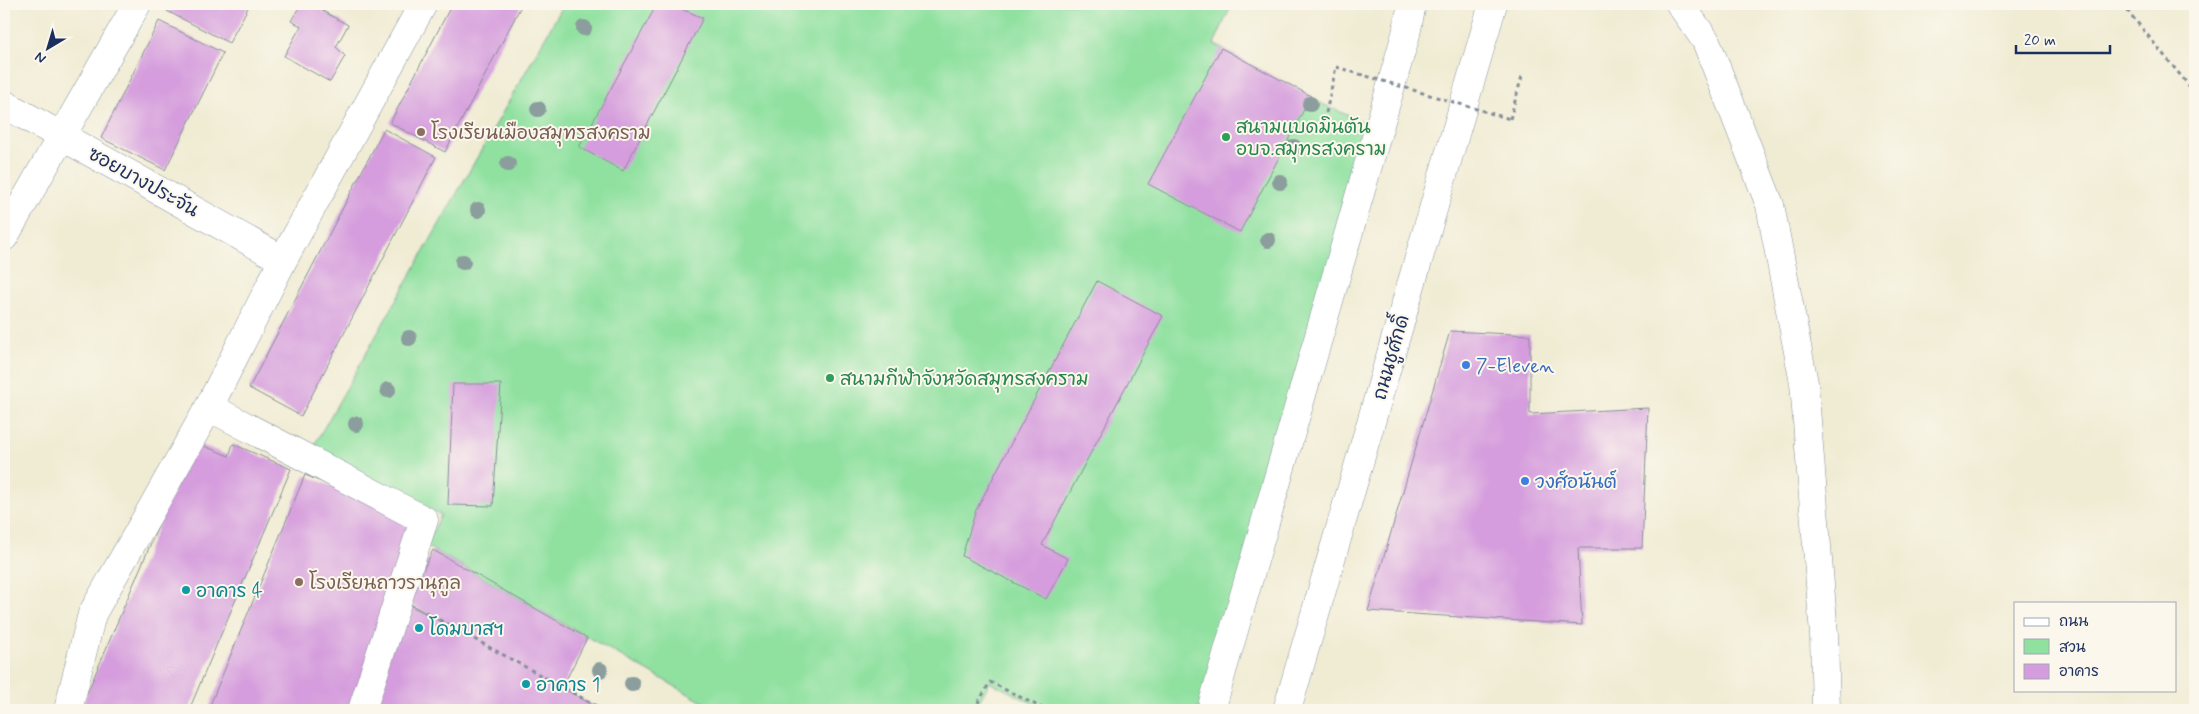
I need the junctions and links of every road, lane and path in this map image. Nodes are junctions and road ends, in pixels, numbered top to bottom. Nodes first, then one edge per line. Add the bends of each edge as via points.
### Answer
1 (137, 4) edge
2 (424, 4) edge
3 (1412, 4) edge
4 (1493, 4) edge
5 (1680, 4) edge
6 (2122, 4) edge
7 (1522, 76) dead end
8 (2195, 94) edge
9 (4, 104) edge
10 (1326, 113) dead end
11 (61, 134) junction
12 (4, 237) edge
13 (283, 260) junction
14 (210, 407) junction
15 (398, 598) junction
16 (68, 710) edge
17 (362, 710) edge
18 (604, 710) edge
19 (974, 710) edge
20 (1046, 710) edge
21 (1211, 710) edge
22 (1288, 710) edge
23 (1826, 710) edge

1 - 11 street
2 - 13 street
3 - 21 street
4 - 22 street, ถนนชูศักดิ์
5 - 23 street via 1706,41 1770,205 1804,383 1824,635
6 - 8 path
7 - 10 path, bridge via 1510,119 1336,66
9 - 11 street, ซอยบางประจัน
11 - 12 street
11 - 13 street, ซอยบางประจัน
13 - 14 street
14 - 15 street via 424,520
14 - 16 street via 92,614
15 - 17 street
15 - 18 path
19 - 20 path via 990,682

